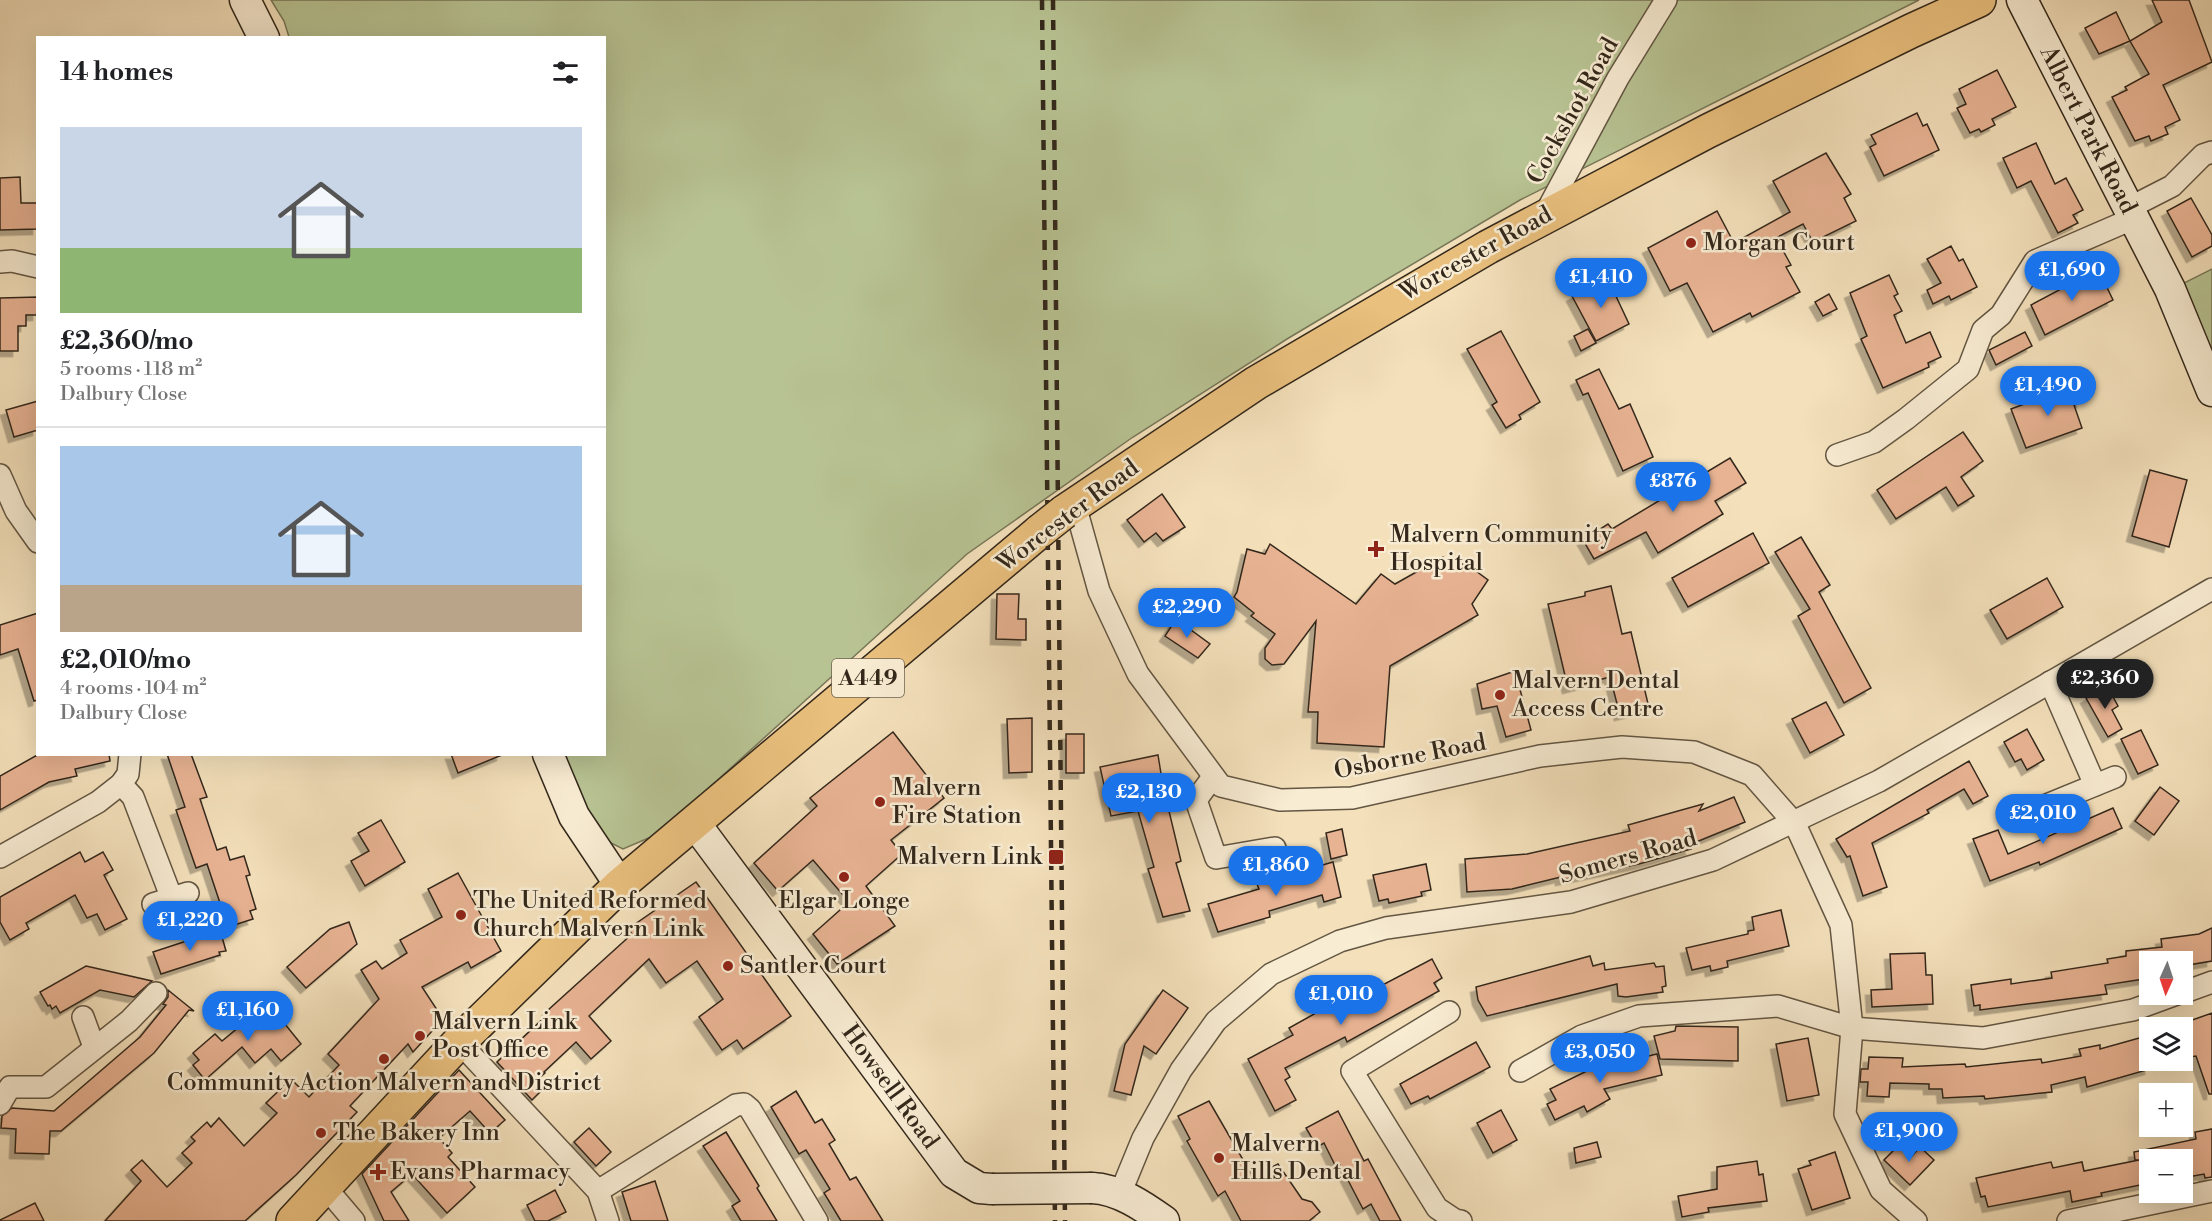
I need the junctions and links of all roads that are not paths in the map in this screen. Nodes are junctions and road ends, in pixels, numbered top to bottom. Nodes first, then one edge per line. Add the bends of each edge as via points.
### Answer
1 (245, 0) edge
2 (1666, 0) edge
3 (1979, 0) edge
4 (2022, 0) edge
5 (263, 36) edge
6 (2212, 152) edge
7 (2130, 214) junction
8 (1544, 216) junction
9 (0, 262) edge
10 (36, 267) edge
11 (2212, 391) edge
12 (1837, 455) dead end
13 (0, 475) edge
14 (1060, 516) junction
15 (36, 539) edge
16 (2212, 589) edge
17 (2050, 682) junction
18 (130, 756) edge
19 (549, 756) edge
20 (1213, 777) junction
21 (2115, 777) dead end
22 (121, 784) junction
23 (2095, 785) junction
24 (2032, 811) dead end
25 (694, 822) junction
26 (1795, 824) junction
27 (1275, 848) dead end
28 (0, 857) edge
29 (620, 885) junction
30 (171, 898) dead end
31 (2212, 982) edge
32 (2193, 989) edge
33 (156, 993) dead end
34 (2147, 1005) edge
35 (1449, 1012) dead end
36 (83, 1017) dead end
37 (1852, 1028) junction
38 (459, 1042) junction
39 (94, 1047) junction
40 (1520, 1071) dead end
41 (3, 1089) edge
42 (326, 1188) junction
43 (598, 1191) junction
44 (1106, 1191) junction
45 (2212, 1191) edge
46 (293, 1221) edge
47 (354, 1221) edge
48 (608, 1221) edge
49 (817, 1221) edge
50 (1164, 1221) edge
51 (1461, 1221) edge
52 (1916, 1221) edge
53 (2068, 1221) edge

1 - 5 street
2 - 8 street, Cockshot Road via 1618,78
3 - 8 highway, Worcester Road / A449 via 1911,30
4 - 7 street, Albert Park Road
6 - 7 street via 2203,155 2172,186
7 - 11 street, Albert Park Road via 2170,290
7 - 12 street via 2035,261 2001,315 1983,330 1968,369 1874,442
8 - 14 highway, Worcester Road / A449 via 1256,383
9 - 10 street
13 - 15 street via 16,511
14 - 20 street, Osborne Road via 1138,674
14 - 25 highway, Worcester Road / A449
16 - 17 street, Somers Road
17 - 23 street
17 - 26 street, Somers Road via 1879,782
18 - 22 street via 128,774
19 - 29 street via 574,816
20 - 26 street, Osborne Road via 1221,786 1280,800 1352,798 1540,756 1622,747 1694,752 1752,776
20 - 27 street via 1196,800 1216,858
21 - 23 street
22 - 28 street via 98,802
22 - 30 street via 133,797
23 - 24 street
25 - 29 highway, Worcester Road / A449
25 - 44 street, Howsell Road, bridge via 954,1173 979,1188
26 - 37 street, Osborne Road via 1841,925
26 - 44 street, Somers Road via 1713,860 1571,902 1386,928 1340,941 1271,974 1216,1021
29 - 38 highway, Worcester Road / A449
31 - 32 street
33 - 39 street via 129,1021
34 - 37 street via 1983,1038
35 - 51 street via 1352,1071 1437,1208
36 - 39 street
37 - 40 street via 1778,1006 1639,1016 1582,1036
37 - 52 street, Osborne Road via 1845,1114 1881,1190
38 - 42 highway, Worcester Road / A449
38 - 43 street
39 - 41 street via 46,1088
42 - 46 highway, Worcester Road / A449
42 - 47 street
43 - 48 street
43 - 49 street via 736,1105 744,1104
44 - 50 street
45 - 53 street

